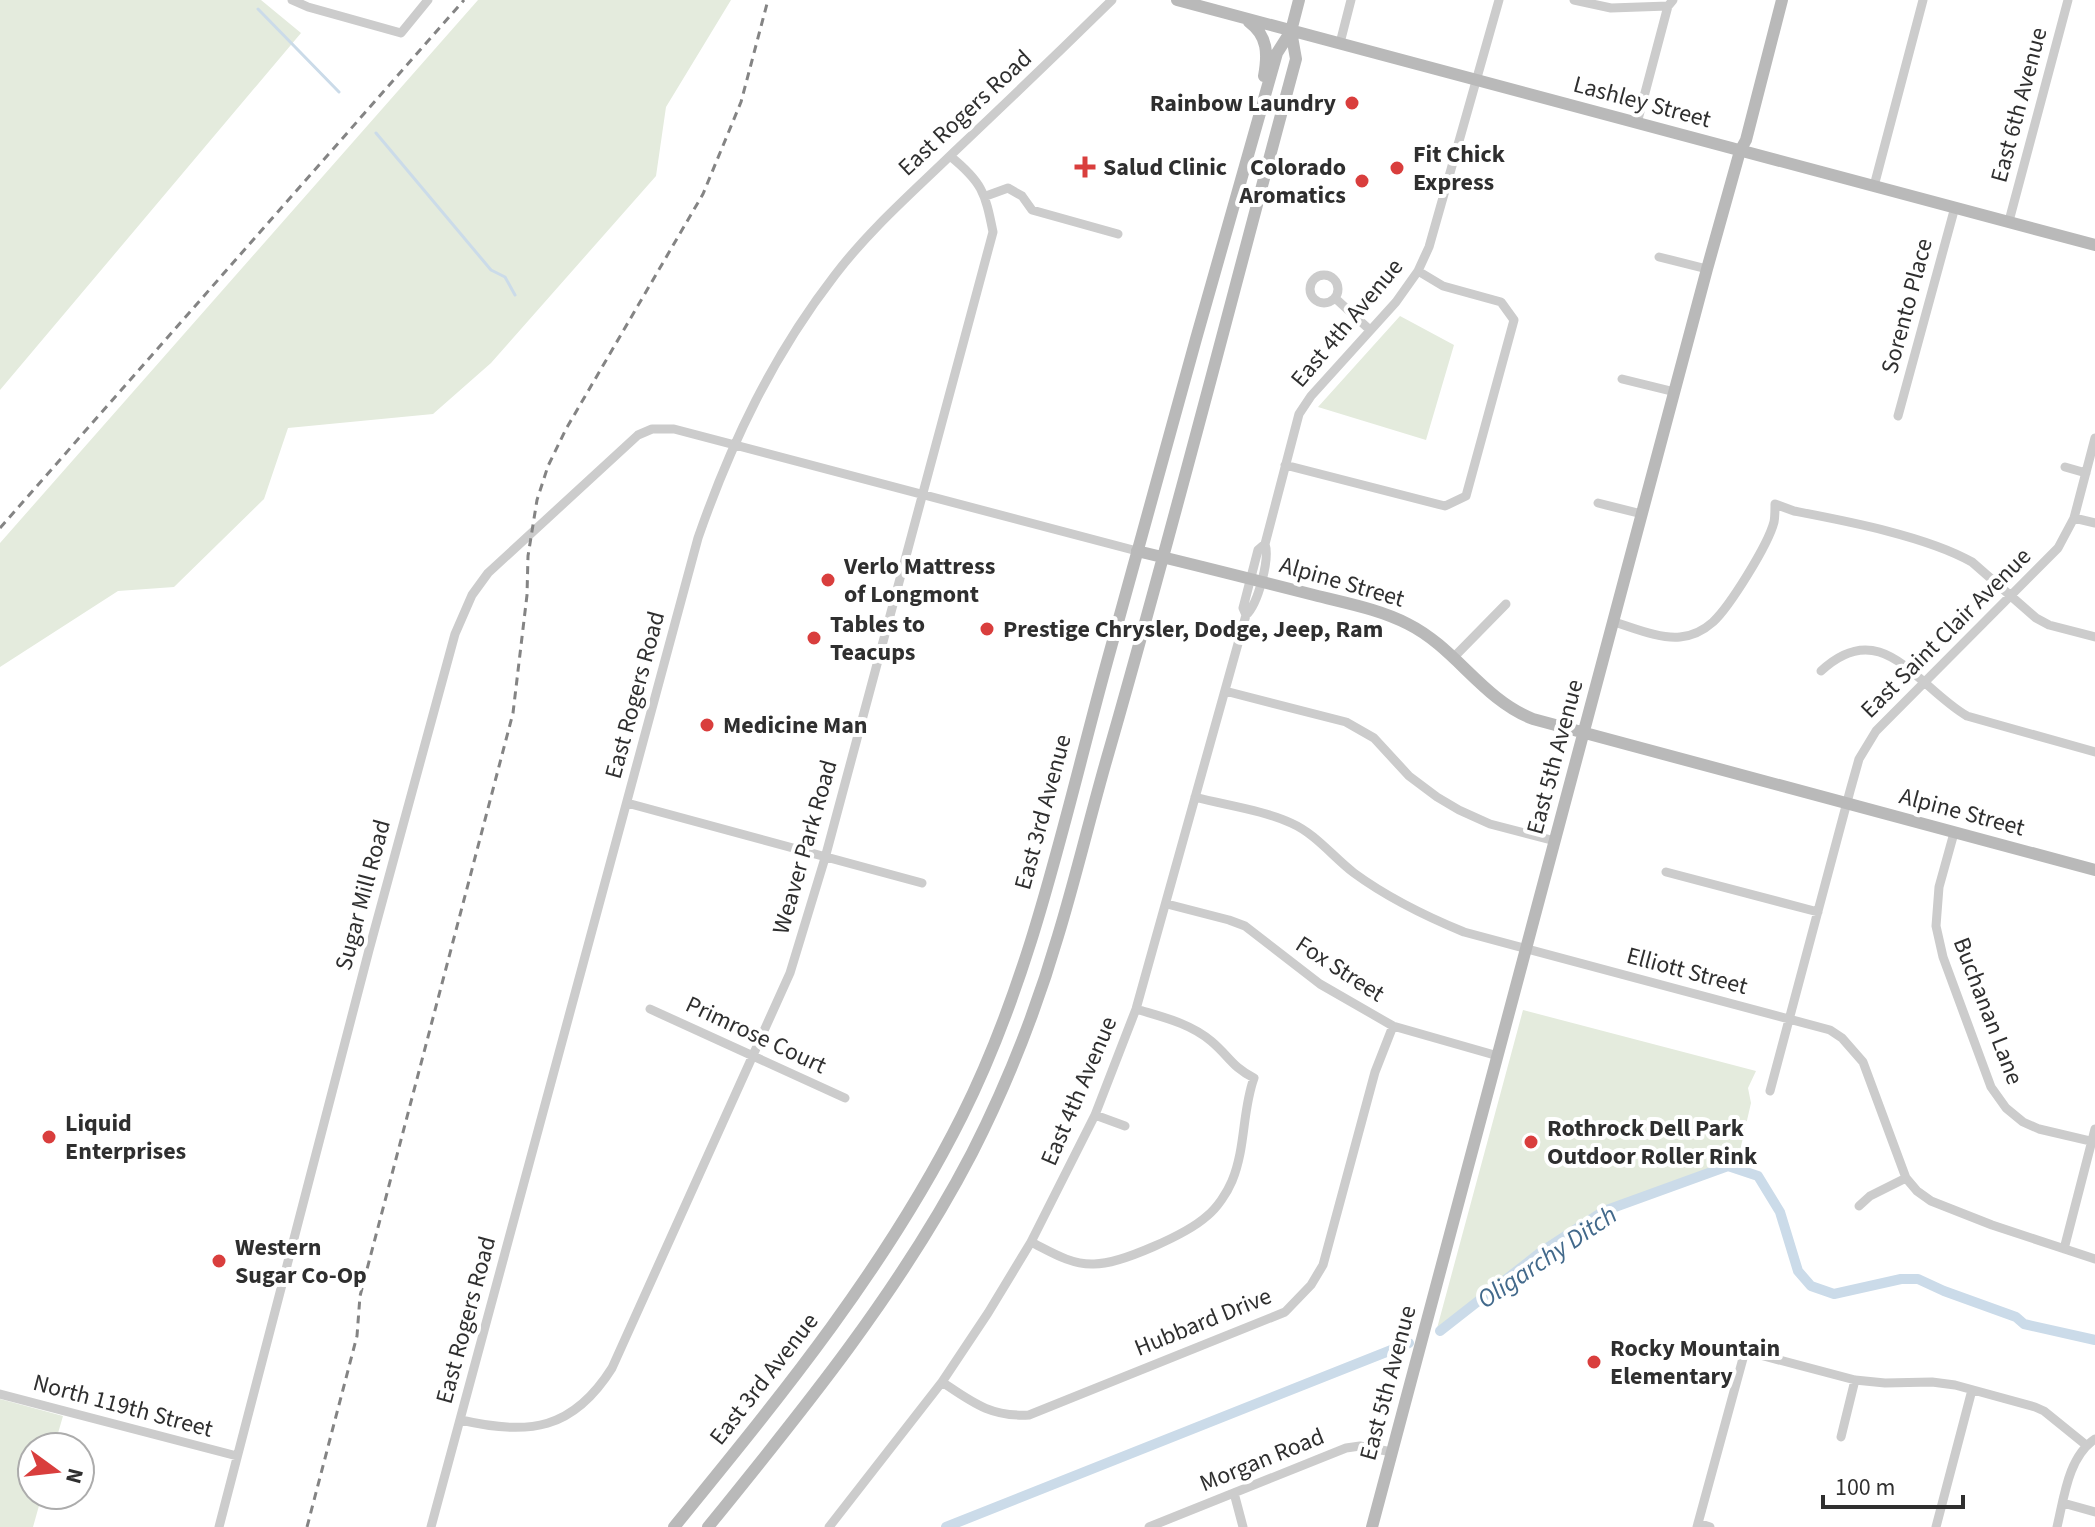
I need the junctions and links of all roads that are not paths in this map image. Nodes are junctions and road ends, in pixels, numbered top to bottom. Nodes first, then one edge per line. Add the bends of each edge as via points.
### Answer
1 (292, 0) edge
2 (428, 0) edge
3 (1112, 0) edge
4 (1177, 0) edge
5 (1299, 0) edge
6 (1351, 0) edge
7 (1499, 0) edge
8 (1574, 0) edge
9 (1781, 0) edge
10 (1923, 0) edge
11 (2068, 0) edge
12 (1671, 3) edge
13 (1243, 18) junction
14 (1291, 31) junction
15 (1340, 43) junction
16 (1476, 81) junction
17 (1637, 123) junction
18 (1255, 131) junction
19 (1740, 151) junction
20 (950, 156) junction
21 (1874, 186) junction
22 (986, 196) junction
23 (1955, 207) junction
24 (2009, 221) junction
25 (1118, 234) dead end
26 (2095, 245) edge
27 (1659, 257) dead end
28 (1707, 269) junction
29 (1418, 271) junction
30 (1335, 298) dead end
31 (1370, 330) junction
32 (1622, 379) dead end
33 (1675, 392) junction
34 (1898, 416) dead end
35 (2095, 438) edge
36 (733, 444) junction
37 (1285, 465) junction
38 (2065, 467) dead end
39 (2086, 473) junction
40 (922, 494) junction
41 (1598, 503) dead end
42 (1642, 514) junction
43 (2074, 518) junction
44 (2095, 523) edge
45 (1137, 551) junction
46 (1165, 558) junction
47 (1255, 580) junction
48 (2011, 595) junction
49 (1506, 604) dead end
50 (1614, 622) junction
51 (2095, 637) edge
52 (1454, 657) junction
53 (1821, 671) dead end
54 (1923, 683) junction
55 (1225, 691) junction
56 (1584, 733) junction
57 (2095, 752) edge
58 (1195, 797) junction
59 (627, 803) junction
60 (1846, 804) junction
61 (1954, 833) junction
62 (1555, 841) junction
63 (825, 858) junction
64 (2095, 870) edge
65 (1666, 872) dead end
66 (922, 883) dead end
67 (1167, 904) junction
68 (1818, 912) junction
69 (1526, 948) junction
70 (650, 1009) dead end
71 (1136, 1009) junction
72 (1789, 1019) junction
73 (1393, 1026) junction
74 (1498, 1056) junction
75 (753, 1057) junction
76 (1770, 1091) dead end
77 (845, 1098) dead end
78 (1095, 1115) junction
79 (1125, 1126) dead end
80 (2095, 1129) edge
81 (2093, 1142) edge
82 (1906, 1178) junction
83 (1859, 1206) dead end
84 (1031, 1242) junction
85 (2064, 1249) junction
86 (2095, 1259) edge
87 (1855, 1380) junction
88 (942, 1382) junction
89 (1972, 1390) junction
90 (0, 1394) edge
91 (461, 1420) junction
92 (1841, 1437) dead end
93 (2091, 1442) edge
94 (1392, 1452) junction
95 (237, 1456) junction
96 (1234, 1493) junction
97 (2063, 1503) junction
98 (2095, 1512) edge
99 (1698, 1525) edge
100 (219, 1527) edge
101 (431, 1527) edge
102 (674, 1527) edge
103 (708, 1527) edge
104 (829, 1527) edge
105 (1149, 1527) edge
106 (1243, 1527) edge
107 (1372, 1527) edge
108 (1710, 1527) edge
109 (1936, 1527) edge
110 (2057, 1527) edge

1 - 2 street via 401,33
3 - 20 street, East Rogers Road
4 - 13 main road, Lashley Street
5 - 14 main road, East 3rd Avenue
6 - 15 street
7 - 16 street, East 4th Avenue
8 - 12 street via 1611,8
9 - 19 main road, East 5th Avenue
10 - 21 street
11 - 24 street, East 6th Avenue
12 - 17 street
13 - 14 main road, Lashley Street
13 - 18 main road via 1264,38 1267,55
14 - 15 main road, Lashley Street
14 - 18 main road, East 3rd Avenue via 1277,53
14 - 46 main road, East 3rd Avenue via 1296,59
15 - 16 main road, Lashley Street
16 - 17 main road, Lashley Street
16 - 29 street, East 4th Avenue
17 - 19 main road, Lashley Street
18 - 45 main road, East 3rd Avenue
19 - 21 main road, Lashley Street
19 - 28 main road, East 5th Avenue
20 - 22 street, Weaver Park Road via 971,173
20 - 36 street, East Rogers Road via 899,202 834,276 777,359
21 - 23 main road, Lashley Street
22 - 25 street via 1008,188 1032,210
22 - 40 street, Weaver Park Road via 993,232
23 - 24 main road, Lashley Street
23 - 34 street, Sorento Place
24 - 26 main road, Lashley Street
27 - 28 street
28 - 33 main road, East 5th Avenue
29 - 31 street, East 4th Avenue
29 - 37 street via 1443,286 1501,302 1514,320 1466,496 1445,506
30 - 31 street
31 - 37 street, East 4th Avenue via 1299,414
32 - 33 street
33 - 42 main road, East 5th Avenue
35 - 39 street, East Saint Clair Avenue
36 - 40 street, Alpine Street
36 - 59 street, East Rogers Road via 698,538
36 - 95 street, Sugar Mill Road via 674,429 638,435 488,573 466,605 403,820
37 - 47 street, East 4th Avenue via 1265,544 1258,550
38 - 39 street
39 - 43 street, East Saint Clair Avenue
40 - 45 street, Alpine Street
40 - 63 street, Weaver Park Road
41 - 42 street
42 - 50 main road, East 5th Avenue
43 - 44 street
43 - 48 street, East Saint Clair Avenue via 2058,548
45 - 46 main road, Alpine Street
45 - 102 main road, East 3rd Avenue via 1031,941 962,1115 921,1193 836,1324
46 - 47 main road, Alpine Street
46 - 103 main road, East 3rd Avenue via 1051,961 983,1129 896,1279
47 - 52 main road, Alpine Street via 1398,619
47 - 55 street, East 4th Avenue via 1243,608 1246,615
48 - 50 street via 1972,562 1935,545 1775,504 1767,541 1710,624 1696,633 1669,637
48 - 51 street via 2049,625
48 - 54 street, East Saint Clair Avenue
49 - 52 street
50 - 56 main road, East 5th Avenue
52 - 56 main road, Alpine Street via 1508,708
53 - 54 street via 1835,658 1871,648 1898,660
54 - 57 street via 1967,716
54 - 60 street, East Saint Clair Avenue via 1866,745
55 - 58 street, East 4th Avenue
55 - 62 street via 1346,722 1374,738 1409,776 1459,810
56 - 60 main road, Alpine Street
56 - 62 main road, East 5th Avenue
58 - 67 street, East 4th Avenue
58 - 69 street, Elliott Street via 1289,822 1389,897 1464,932
59 - 63 street
59 - 91 street, East Rogers Road
60 - 61 main road, Alpine Street
60 - 68 street, East Saint Clair Avenue
61 - 64 main road, Alpine Street
61 - 81 street, Buchanan Lane via 1939,887 1936,926 1991,1087 2023,1122
62 - 69 main road, East 5th Avenue
63 - 66 street
63 - 75 street, Weaver Park Road via 795,961
65 - 68 street
67 - 71 street, East 4th Avenue
67 - 73 street, Fox Street via 1245,926 1320,984
68 - 72 street, East Saint Clair Avenue
69 - 72 street, Elliott Street
69 - 74 main road, East 5th Avenue
70 - 75 street, Primrose Court
71 - 78 street, East 4th Avenue
71 - 84 street via 1193,1028 1254,1078 1232,1181 1207,1216 1178,1236 1111,1262 1076,1263
72 - 76 street, East Saint Clair Avenue
72 - 82 street, Elliott Street via 1830,1030 1858,1055
73 - 74 street, Fox Street
73 - 88 street, Hubbard Drive via 1375,1072 1323,1265 1285,1312 1029,1415 982,1409
74 - 94 main road, East 5th Avenue
75 - 77 street, Primrose Court
75 - 91 street, Weaver Park Road via 602,1385 582,1406 550,1423 500,1426
78 - 79 street
78 - 84 street, East 4th Avenue
80 - 81 street
81 - 85 street
82 - 83 street
82 - 85 street, Elliott Street via 1931,1201
84 - 88 street, East 4th Avenue
85 - 86 street, Elliott Street
87 - 89 street via 1932,1382
87 - 92 street
87 - 99 street via 1745,1351
88 - 104 street, East 4th Avenue
89 - 93 street via 2044,1411
89 - 109 street
90 - 95 street, North 119th Street
91 - 101 street, East Rogers Road
93 - 97 street via 2070,1475
94 - 96 street, Morgan Road via 1346,1448
94 - 107 main road, East 5th Avenue
95 - 100 street, Sugar Mill Road
96 - 105 street, Morgan Road
96 - 106 street
97 - 98 street
97 - 110 street
99 - 108 street

